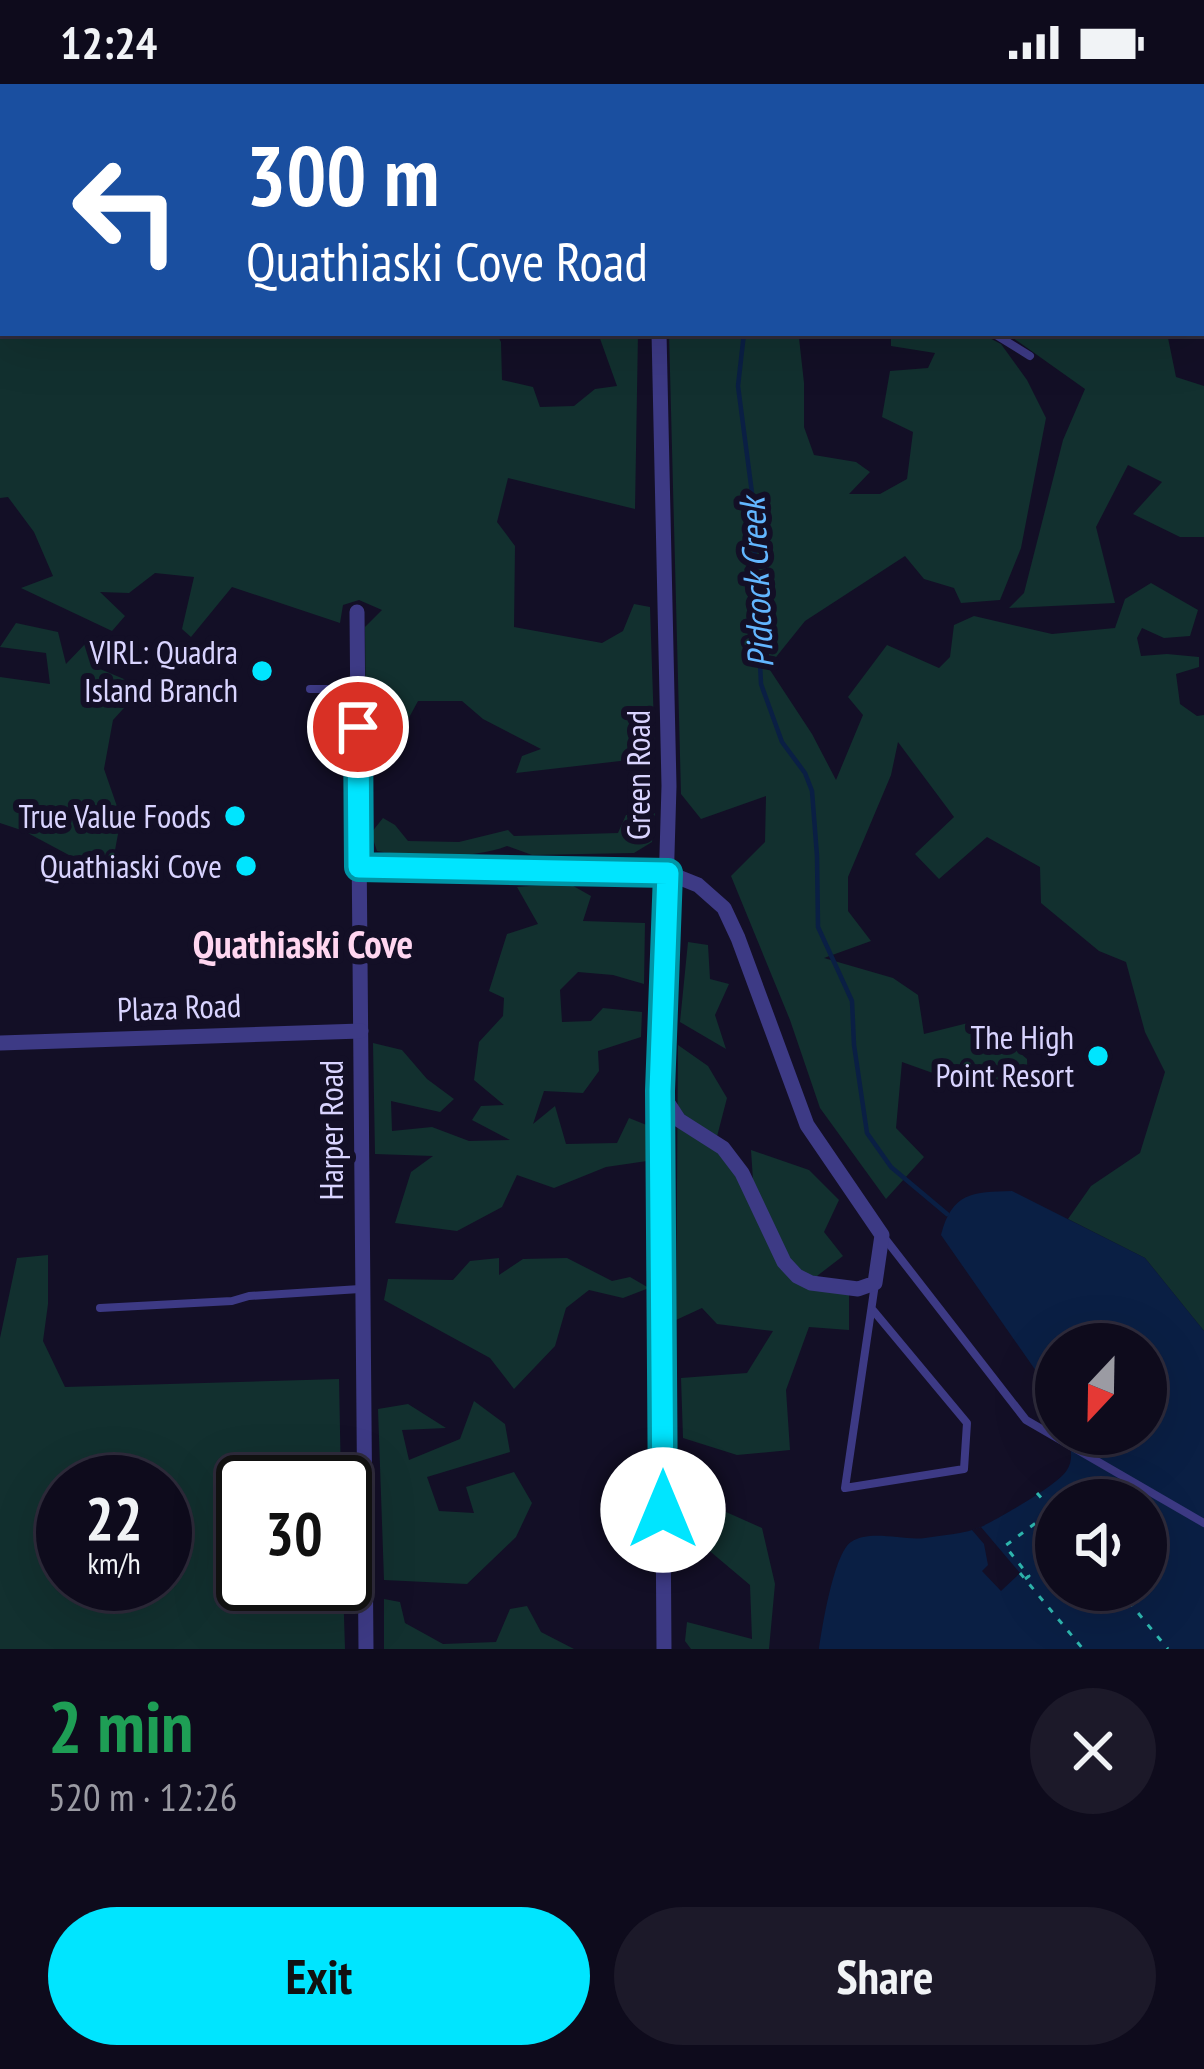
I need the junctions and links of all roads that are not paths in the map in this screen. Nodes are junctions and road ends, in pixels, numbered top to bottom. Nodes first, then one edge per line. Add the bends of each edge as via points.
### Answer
1 (659, 336) edge
2 (998, 336) edge
3 (1030, 356) dead end
4 (358, 612) dead end
5 (310, 689) dead end
6 (358, 689) junction
7 (359, 867) junction
8 (668, 873) junction
9 (361, 1031) junction
10 (0, 1043) edge
11 (660, 1091) junction
12 (882, 1235) junction
13 (875, 1283) junction
14 (362, 1289) junction
15 (100, 1308) dead end
16 (872, 1309) junction
17 (1204, 1523) edge
18 (366, 1649) edge
19 (664, 1649) edge

1 - 8 street, Green Road
2 - 3 lane
4 - 6 street, Harper Road
5 - 6 lane
6 - 7 street, Harper Road
7 - 8 street
7 - 9 street, Harper Road
8 - 11 street, Green Road
8 - 12 street via 724,908 807,1125
9 - 10 street, Plaza Road
9 - 14 street, Harper Road
11 - 13 street via 680,1120 722,1148 742,1173 797,1276 859,1289
11 - 19 street, Green Road
12 - 13 street
12 - 17 lane via 1026,1420
13 - 16 lane
14 - 15 lane
14 - 18 street, Harper Road
16 - 16 lane via 845,1488 964,1469 967,1424

